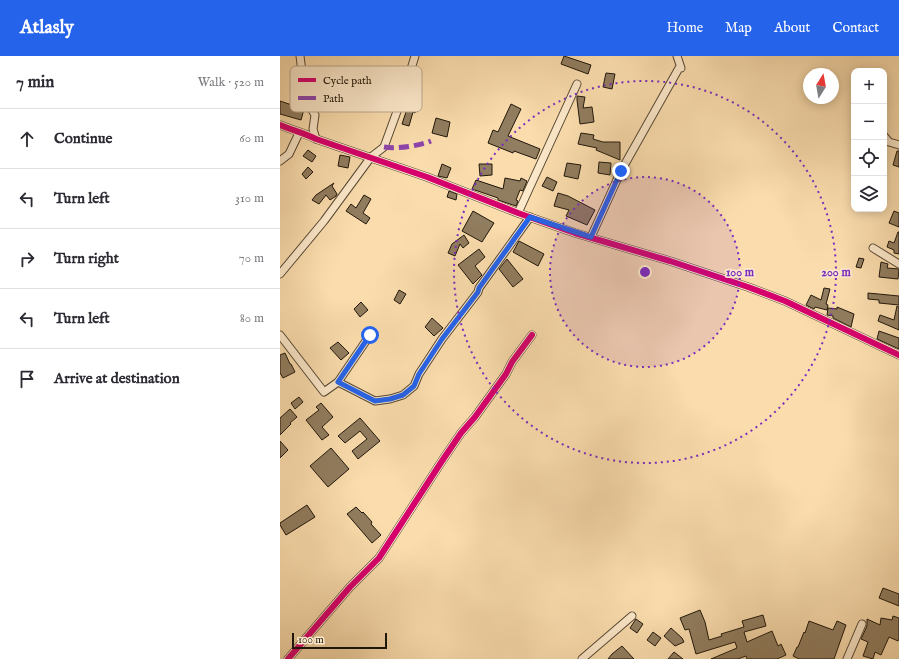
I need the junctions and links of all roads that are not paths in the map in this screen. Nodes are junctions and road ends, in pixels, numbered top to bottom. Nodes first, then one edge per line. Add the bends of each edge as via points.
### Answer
1 (300, 56) edge
2 (415, 56) edge
3 (677, 56) edge
4 (301, 66) edge
5 (412, 66) edge
6 (577, 84) dead end
7 (314, 112) edge
8 (397, 112) edge
9 (280, 125) edge
10 (299, 133) junction
11 (316, 139) junction
12 (887, 140) edge
13 (899, 145) edge
14 (371, 157) junction
15 (280, 161) edge
16 (518, 213) junction
17 (530, 217) junction
18 (591, 237) junction
19 (873, 248) dead end
20 (899, 264) edge
21 (280, 274) edge
22 (280, 335) edge
23 (370, 335) dead end
24 (532, 335) dead end
25 (899, 355) edge
26 (338, 382) junction
27 (632, 616) dead end
28 (862, 624) dead end
29 (288, 659) edge
30 (582, 659) edge
31 (847, 659) edge

1 - 4 street
2 - 5 street
3 - 18 street via 681,68 621,171
6 - 16 street
7 - 11 street via 313,128
8 - 14 street via 384,147
9 - 10 street
10 - 11 street
10 - 15 street via 289,154
11 - 14 street
12 - 13 street
14 - 16 street
14 - 21 street via 324,221
16 - 17 street
17 - 18 street
17 - 26 street via 442,339 414,386 403,395 375,401
18 - 25 street via 677,263 785,301
19 - 20 street
22 - 26 street via 324,392
23 - 26 street
24 - 29 street via 461,433 379,558 350,587
27 - 30 street
28 - 31 street

